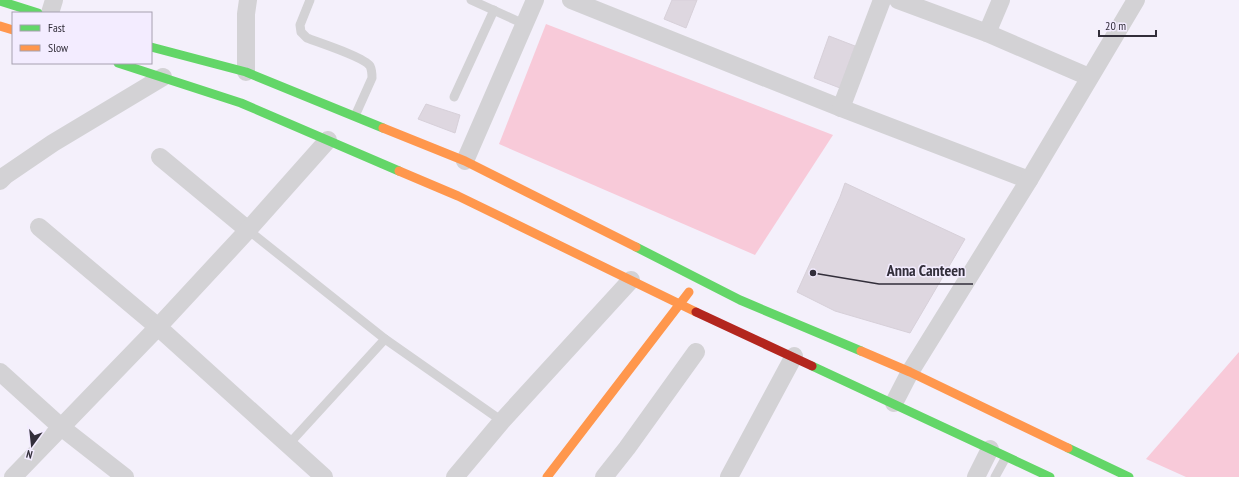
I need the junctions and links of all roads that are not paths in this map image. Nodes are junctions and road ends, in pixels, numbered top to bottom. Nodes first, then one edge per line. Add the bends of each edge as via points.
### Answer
1 (54, 0) edge
2 (248, 0) edge
3 (310, 0) edge
4 (471, 0) edge
5 (535, 0) edge
6 (571, 0) edge
7 (882, 0) edge
8 (898, 0) edge
9 (1001, 0) edge
10 (1136, 0) edge
11 (0, 1) edge
12 (494, 10) junction
13 (35, 12) edge
14 (50, 12) edge
15 (524, 24) junction
16 (0, 26) edge
17 (12, 30) edge
18 (988, 33) junction
19 (152, 47) edge
20 (124, 64) edge
21 (143, 67) edge
22 (246, 72) junction
23 (163, 77) junction
24 (1089, 77) junction
25 (454, 97) dead end
26 (841, 108) junction
27 (355, 116) junction
28 (328, 140) junction
29 (160, 157) dead end
30 (465, 161) junction
31 (2, 176) edge
32 (1029, 180) junction
33 (39, 227) dead end
34 (248, 230) junction
35 (699, 278) junction
36 (631, 280) junction
37 (680, 304) junction
38 (158, 327) junction
39 (385, 338) junction
40 (696, 352) dead end
41 (794, 356) junction
42 (0, 372) edge
43 (910, 372) junction
44 (894, 403) junction
45 (502, 421) junction
46 (61, 427) junction
47 (288, 445) junction
48 (990, 449) junction
49 (1006, 457) junction
50 (13, 477) edge
51 (125, 477) edge
52 (324, 477) edge
53 (455, 477) edge
54 (547, 477) edge
55 (604, 477) edge
56 (729, 477) edge
57 (976, 477) edge
58 (995, 477) edge
59 (1050, 477) edge
60 (1130, 477) edge

1 - 14 street
2 - 22 street
3 - 27 lane via 300,25 301,32 307,38 361,59 372,71 372,78
4 - 12 lane
5 - 15 street
6 - 26 street
7 - 26 street
8 - 18 street
9 - 18 street
10 - 24 street
11 - 13 main road
12 - 15 lane
12 - 25 lane
15 - 30 street
16 - 17 main road
18 - 24 street
19 - 22 main road
20 - 21 main road
21 - 23 main road
22 - 27 main road
23 - 28 main road via 241,103
23 - 31 street
24 - 32 street
26 - 32 street
27 - 30 main road
28 - 34 street
28 - 36 main road via 458,196
29 - 34 street
30 - 35 main road
32 - 43 street
33 - 38 street
34 - 38 street
34 - 39 lane
35 - 37 main road
35 - 43 main road via 740,300
36 - 37 main road
36 - 45 street
37 - 41 main road
37 - 54 main road
38 - 46 street
38 - 47 street
39 - 45 lane
39 - 47 lane
40 - 55 street
41 - 44 main road
41 - 56 street
42 - 46 street
43 - 44 street
43 - 60 main road
44 - 48 main road
45 - 53 street
46 - 50 street
46 - 51 street
47 - 52 street
48 - 49 main road
48 - 57 street
49 - 58 lane
49 - 59 main road

